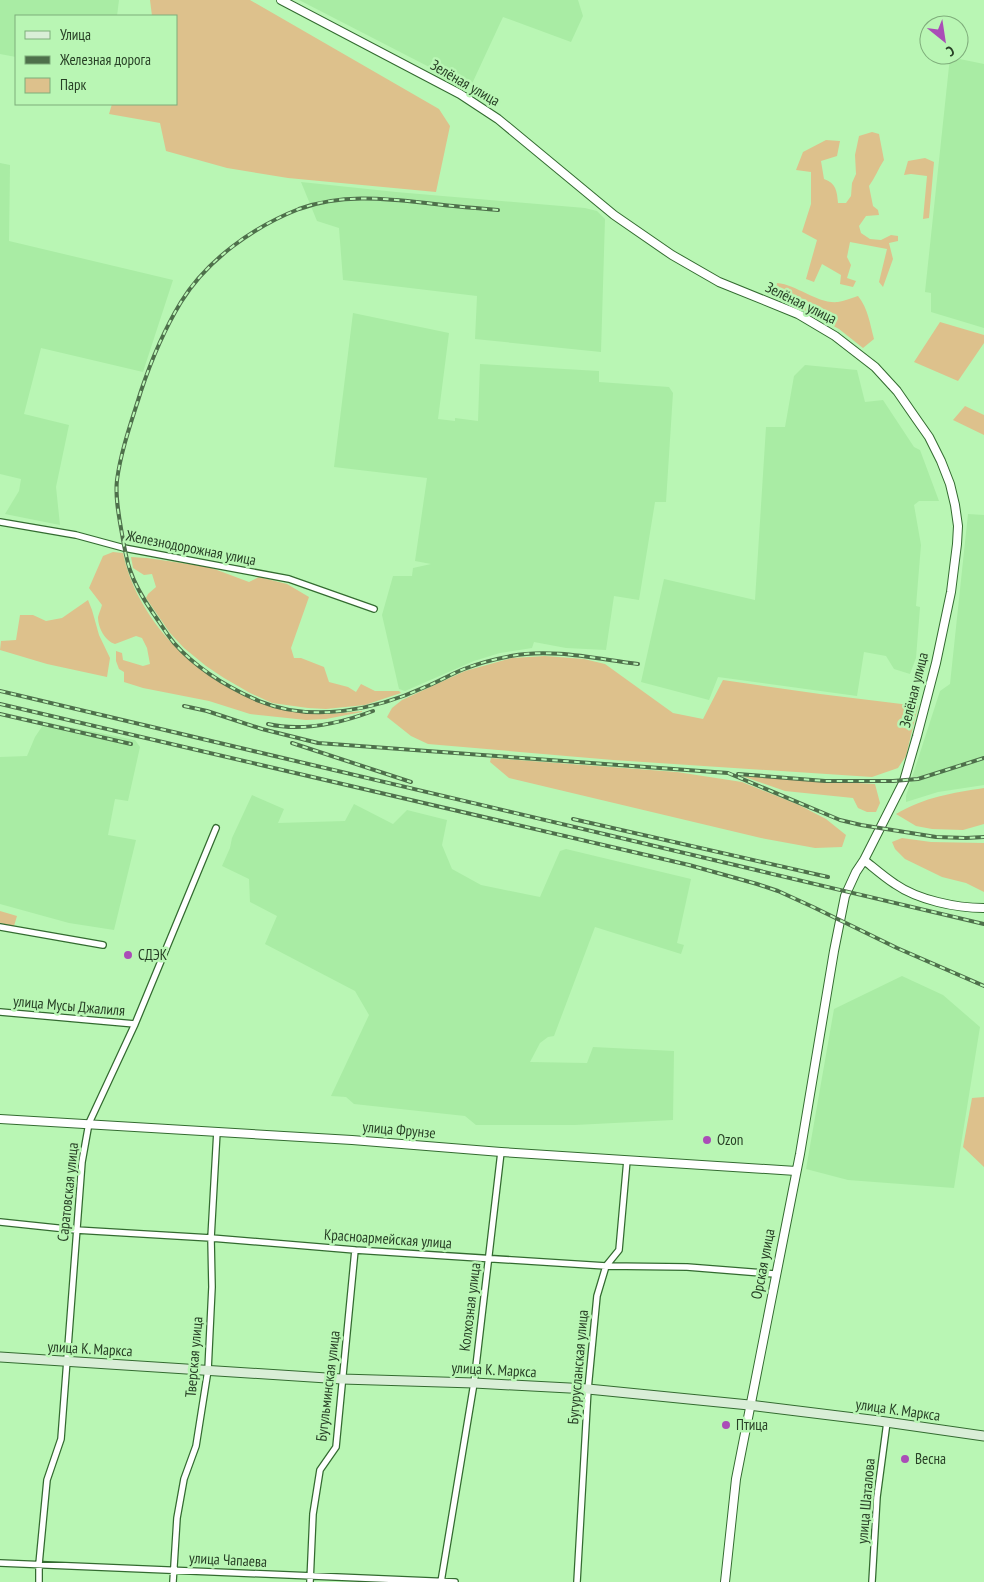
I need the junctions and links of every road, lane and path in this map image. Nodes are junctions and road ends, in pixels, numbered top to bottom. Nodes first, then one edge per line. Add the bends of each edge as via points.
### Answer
1 (281, 0) edge
2 (0, 522) edge
3 (374, 609) dead end
4 (216, 828) dead end
5 (864, 860) junction
6 (984, 908) edge
7 (0, 927) edge
8 (103, 946) dead end
9 (834, 951) joint
10 (0, 1012) edge
11 (135, 1024) junction
12 (0, 1119) edge
13 (89, 1123) junction
14 (217, 1131) junction
15 (501, 1152) junction
16 (627, 1160) junction
17 (796, 1171) junction
18 (0, 1222) edge
19 (76, 1230) junction
20 (211, 1238) junction
21 (355, 1250) junction
22 (488, 1258) junction
23 (606, 1266) junction
24 (775, 1274) junction
25 (0, 1357) edge
26 (68, 1362) junction
27 (208, 1370) junction
28 (342, 1379) junction
29 (474, 1383) junction
30 (588, 1389) junction
31 (749, 1405) junction
32 (887, 1422) junction
33 (984, 1436) edge
34 (0, 1563) edge
35 (39, 1564) junction
36 (174, 1570) junction
37 (310, 1579) edge
38 (39, 1582) edge
39 (173, 1582) edge
40 (441, 1582) edge
41 (454, 1582) edge
42 (577, 1582) edge
43 (725, 1582) edge
44 (872, 1582) edge

1 - 5 street, Зелёная улица via 460,94 498,119 614,215 672,255 719,282 798,314 835,336 875,367 915,417 941,461 950,484 958,526 957,544 936,663 904,781
2 - 3 street, Железнодорожная улица via 289,580
4 - 11 street, Саратовская улица
5 - 6 street via 895,884 916,895 970,908
5 - 9 street, Зелёная улица via 845,896
7 - 8 street
9 - 17 street, Орская улица
10 - 11 street, улица Мусы Джалиля
11 - 13 street, Саратовская улица
12 - 13 street, улица Фрунзе
13 - 14 street, улица Фрунзе
13 - 19 street, Саратовская улица
14 - 15 street, улица Фрунзе
14 - 20 street, Тверская улица
15 - 16 street, улица Фрунзе
15 - 22 street, Колхозная улица
16 - 17 street, улица Фрунзе
16 - 23 street, Бугурусланская улица via 619,1250
17 - 24 street, Орская улица
18 - 19 street, Красноармейская улица
19 - 20 street, Красноармейская улица
19 - 26 street, Саратовская улица
20 - 21 street, Красноармейская улица
20 - 27 street, Тверская улица
21 - 22 street, Красноармейская улица
21 - 28 street, Бугульминская улица
22 - 23 street, Красноармейская улица
22 - 29 street, Колхозная улица
23 - 24 street, Красноармейская улица via 687,1267
23 - 30 street, Бугурусланская улица via 596,1296
24 - 31 street, Орская улица
25 - 26 main road, улица К. Маркса
26 - 27 main road, улица К. Маркса
26 - 35 street, Саратовская улица via 61,1439 47,1480
27 - 28 main road, улица К. Маркса
27 - 36 street, Тверская улица via 196,1446 184,1479 177,1518
28 - 29 main road, улица К. Маркса
28 - 37 street, Бугульминская улица via 336,1447 320,1470
29 - 30 main road, улица К. Маркса
29 - 40 street, Колхозная улица
30 - 31 main road, улица К. Маркса
30 - 42 street, Бугурусланская улица
31 - 32 main road, улица К. Маркса
31 - 43 street, Орская улица via 736,1479
32 - 33 main road, улица К. Маркса
32 - 44 street, улица Шаталова via 877,1497
34 - 35 street, улица Чапаева
35 - 36 street, улица Чапаева
35 - 38 street, Саратовская улица
36 - 37 street, улица Чапаева
36 - 39 street, Тверская улица
37 - 40 street, улица Чапаева
40 - 41 street, улица Чапаева

